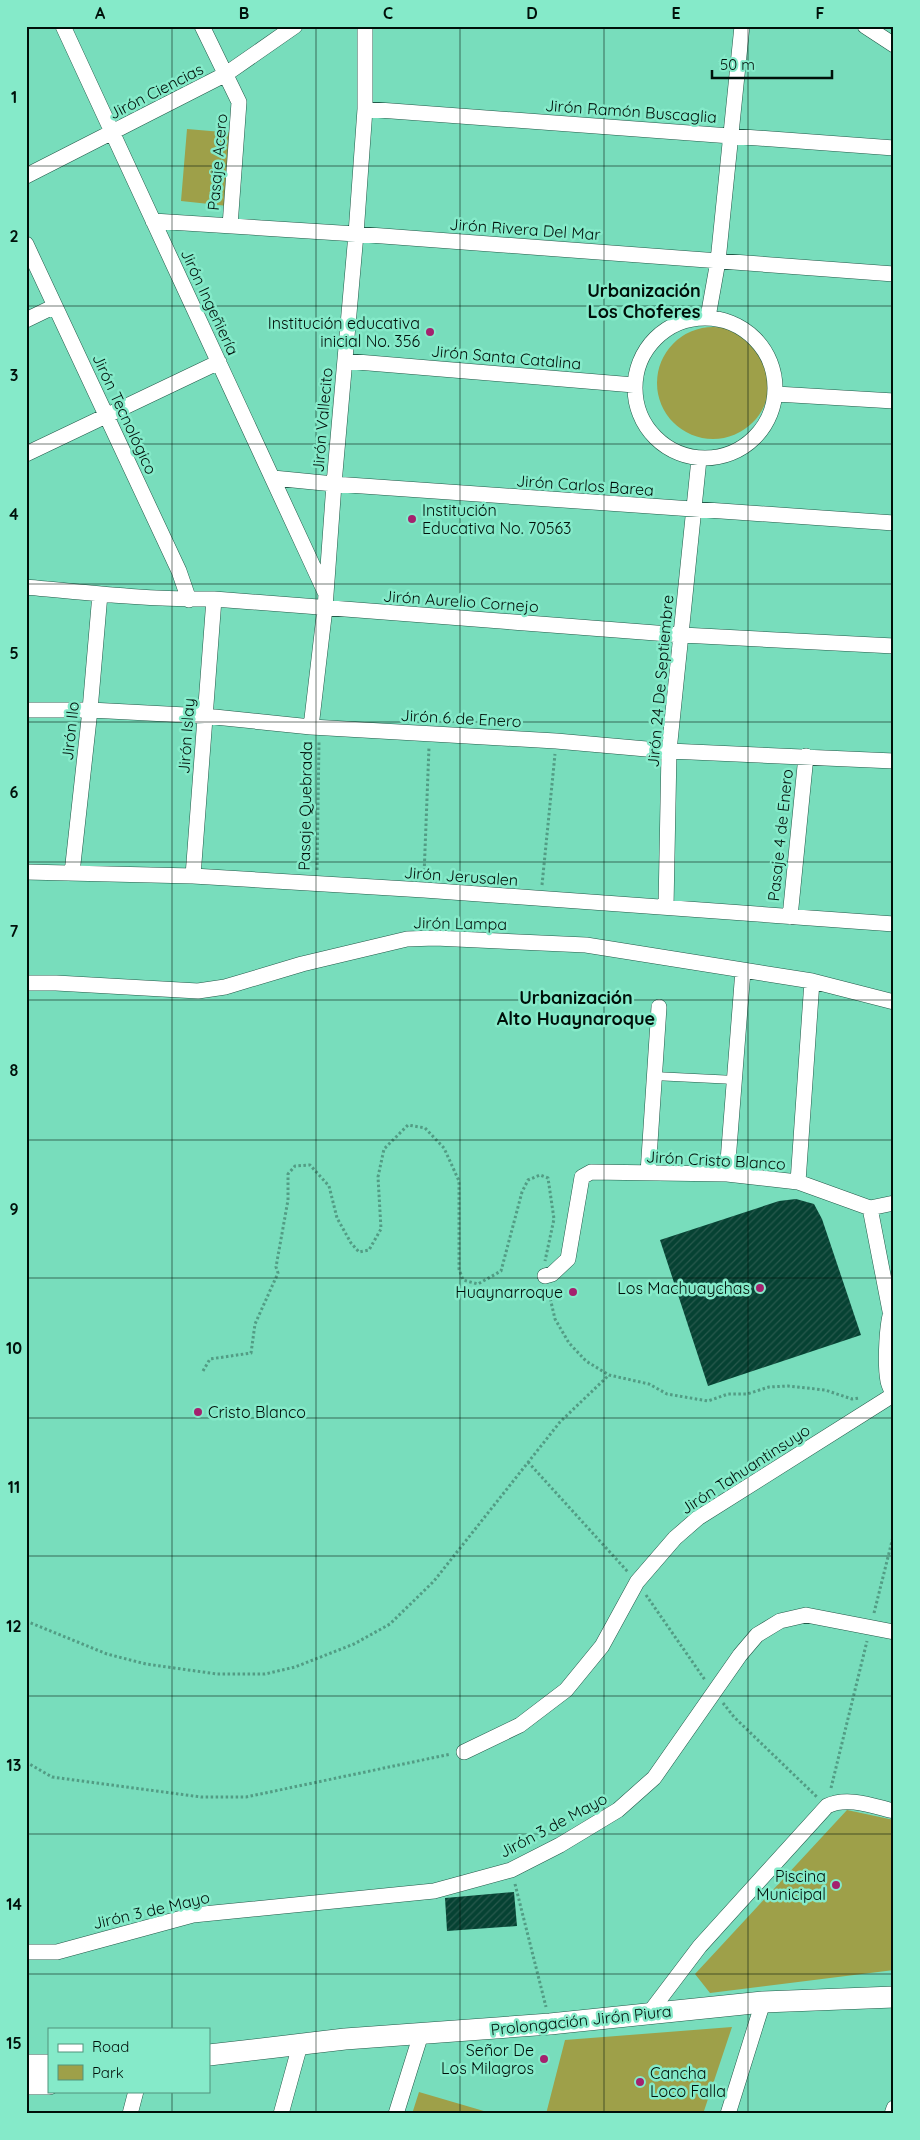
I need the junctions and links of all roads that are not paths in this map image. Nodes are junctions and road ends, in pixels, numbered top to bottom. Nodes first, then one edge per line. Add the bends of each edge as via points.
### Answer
1 (62, 26) edge
2 (202, 26) edge
3 (295, 26) edge
4 (365, 26) edge
5 (742, 26) edge
6 (865, 26) edge
7 (894, 45) edge
8 (226, 74) junction
9 (365, 109) junction
10 (113, 132) junction
11 (732, 136) junction
12 (894, 148) edge
13 (26, 176) edge
14 (153, 221) junction
15 (230, 226) junction
16 (356, 234) junction
17 (26, 244) edge
18 (718, 261) junction
19 (894, 274) edge
20 (55, 306) junction
21 (708, 317) junction
22 (26, 320) edge
23 (345, 361) junction
24 (219, 362) junction
25 (634, 385) junction
26 (776, 394) junction
27 (894, 401) edge
28 (106, 415) junction
29 (26, 454) edge
30 (699, 459) junction
31 (273, 478) junction
32 (334, 484) junction
33 (694, 510) junction
34 (894, 523) edge
35 (26, 587) edge
36 (100, 594) junction
37 (189, 600) junction
38 (214, 600) junction
39 (325, 601) junction
40 (682, 635) junction
41 (894, 646) edge
42 (26, 710) edge
43 (90, 710) junction
44 (205, 716) junction
45 (315, 728) junction
46 (670, 751) junction
47 (806, 756) junction
48 (894, 761) edge
49 (26, 872) edge
50 (72, 872) junction
51 (193, 876) junction
52 (666, 907) junction
53 (790, 917) junction
54 (894, 924) edge
55 (743, 970) junction
56 (812, 981) junction
57 (26, 983) edge
58 (894, 1002) edge
59 (659, 1007) dead end
60 (654, 1076) junction
61 (735, 1080) junction
62 (648, 1173) junction
63 (727, 1174) junction
64 (798, 1182) junction
65 (894, 1203) edge
66 (870, 1208) junction
67 (545, 1276) road end
68 (892, 1308) edge
69 (894, 1395) edge
70 (894, 1632) edge
71 (464, 1752) road end
72 (894, 1811) edge
73 (26, 1952) edge
74 (894, 1998) edge
75 (763, 2002) junction
76 (650, 2012) junction
77 (421, 2034) junction
78 (300, 2046) junction
79 (210, 2055) edge
80 (26, 2065) edge
81 (48, 2065) edge
82 (26, 2084) edge
83 (48, 2084) edge
84 (136, 2092) edge
85 (894, 2108) edge
86 (130, 2114) edge
87 (281, 2114) edge
88 (396, 2114) edge
89 (728, 2114) edge
90 (892, 2114) edge

1 - 10 street, Jirón Ingeñiería
2 - 8 street, Pasaje Acero
3 - 8 street, Jirón Ciencias
4 - 9 street, Jirón Vallecito
5 - 11 street
6 - 7 street
8 - 10 street, Jirón Ciencias
8 - 15 street, Pasaje Acero via 235,90 239,108
9 - 11 street, Jirón Ramón Buscaglia
9 - 16 street, Jirón Vallecito
10 - 13 street, Jirón Ciencias
10 - 14 street, Jirón Ingeñiería
11 - 12 street, Jirón Ramón Buscaglia
11 - 18 street
14 - 15 street, Jirón Rivera Del Mar
14 - 24 street, Jirón Ingeñiería
15 - 16 street, Jirón Rivera Del Mar
16 - 18 street, Jirón Rivera Del Mar
16 - 23 street, Jirón Vallecito
17 - 20 street, Jirón Tecnológico
18 - 19 street, Jirón Rivera Del Mar
18 - 21 street
20 - 22 street
20 - 28 street, Jirón Tecnológico
21 - 25 street via 680,321 657,336 641,358
21 - 26 street via 730,321 750,333 765,350 774,371
23 - 25 street, Jirón Santa Catalina
23 - 32 street, Jirón Vallecito
24 - 28 street
24 - 31 street, Jirón Ingeñiería
25 - 30 street via 638,412 652,435 674,451
26 - 27 street
26 - 30 street via 768,421 751,442 727,456
28 - 29 street
28 - 37 street, Jirón Tecnológico via 179,571
30 - 33 street, Jirón 24 De Septiembre
31 - 32 street, Jirón Carlos Barea
31 - 39 street, Jirón Ingeñiería
32 - 33 street, Jirón Carlos Barea
32 - 39 street, Jirón Vallecito
33 - 34 street, Jirón Carlos Barea
33 - 40 street, Jirón 24 De Septiembre
35 - 36 street, Jirón Aurelio Cornejo
36 - 37 street, Jirón Aurelio Cornejo
36 - 43 street, Jirón Ilo
37 - 38 street, Jirón Aurelio Cornejo
38 - 39 street, Jirón Aurelio Cornejo
38 - 44 street, Jirón Islay
39 - 40 street, Jirón Aurelio Cornejo
39 - 45 street, Jirón Vallecito
40 - 41 street, Jirón Aurelio Cornejo
40 - 46 street, Jirón 24 De Septiembre
42 - 43 street, Jirón 6 de Enero
43 - 44 street, Jirón 6 de Enero
43 - 50 street, Jirón Ilo
44 - 45 street, Jirón 6 de Enero
44 - 51 street, Jirón Islay
45 - 46 street, Jirón 6 de Enero via 556,741
46 - 47 street, Jirón 6 de Enero
46 - 52 street, Jirón 24 De Septiembre
47 - 48 street, Jirón 6 de Enero
47 - 53 street, Pasaje 4 de Enero
49 - 50 street, Jirón Jerusalen
50 - 51 street, Jirón Jerusalen
51 - 52 street, Jirón Jerusalen
52 - 53 street, Jirón Jerusalen
53 - 54 street, Jirón Jerusalen
55 - 56 street, Jirón Lampa
55 - 57 street, Jirón Lampa via 586,945 434,938 407,939 302,964 225,987 198,991
55 - 61 street
56 - 58 street, Jirón Lampa
56 - 64 street
59 - 60 street
60 - 61 lane
60 - 62 street
61 - 63 street
62 - 63 street, Jirón Cristo Blanco
62 - 67 street, Jirón Cristo Blanco via 591,1172 582,1177 568,1259 552,1274
63 - 64 street, Jirón Cristo Blanco
64 - 66 street, Jirón Cristo Blanco
65 - 66 street
66 - 68 street
68 - 69 street via 888,1380
69 - 71 street, Jirón Tahuantinsuyo via 698,1518 675,1538 637,1582 602,1646 566,1690 520,1725
70 - 73 street, Jirón 3 de Mayo via 806,1615 780,1621 757,1635 654,1778 618,1810 511,1870 434,1890 193,1915 57,1952
72 - 76 street via 836,1801 827,1806 700,1946
74 - 75 street, Prolongación Jirón Piura
75 - 76 street, Prolongación Jirón Piura
75 - 89 street
76 - 77 street, Prolongación Jirón Piura
77 - 78 street, Prolongación Jirón Piura via 345,2039
77 - 88 street
78 - 79 street, Prolongación Jirón Piura
78 - 87 street
80 - 81 street
82 - 83 street
84 - 86 street
85 - 90 street

